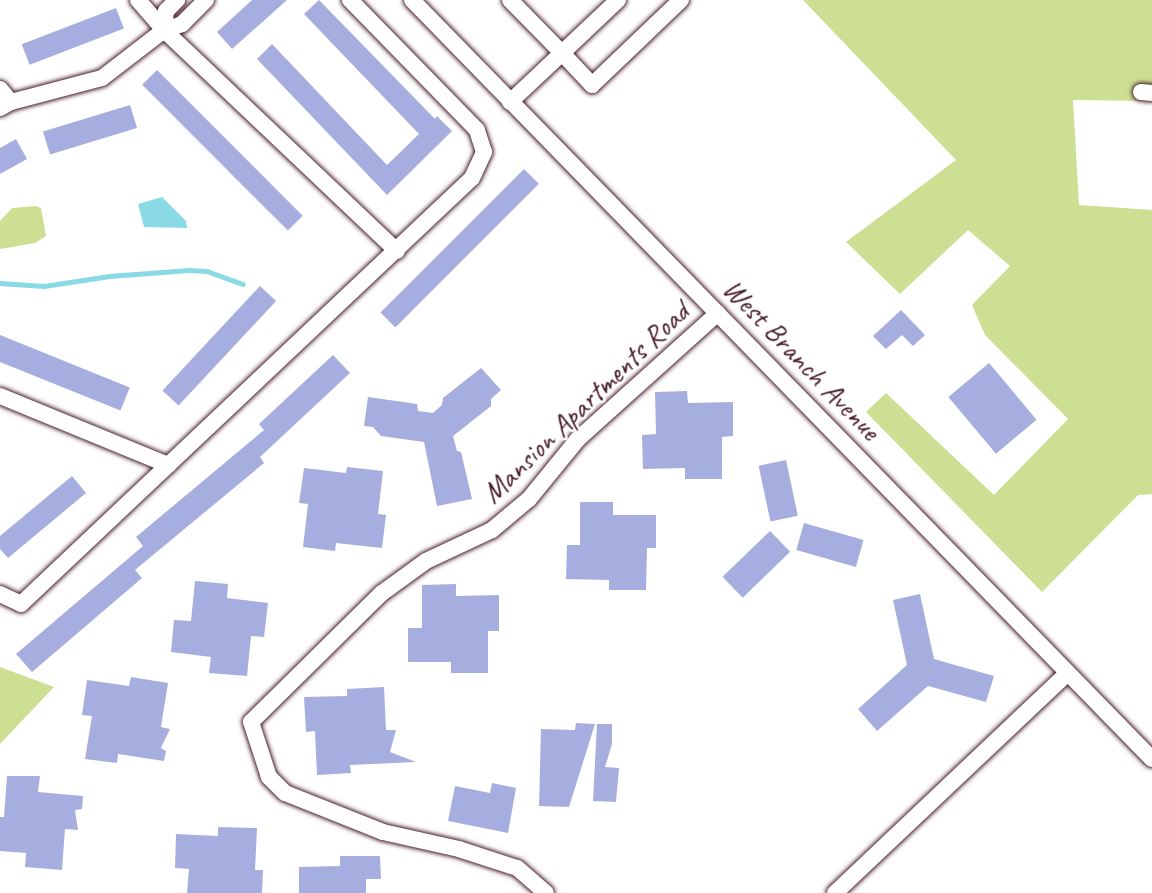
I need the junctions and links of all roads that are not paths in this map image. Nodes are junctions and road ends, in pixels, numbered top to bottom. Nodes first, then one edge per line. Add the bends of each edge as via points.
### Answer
1 (138, 0) edge
2 (177, 0) edge
3 (206, 0) edge
4 (350, 0) edge
5 (412, 0) edge
6 (618, 0) edge
7 (681, 0) edge
8 (519, 3) edge
9 (164, 30) junction
10 (562, 53) junction
11 (0, 89) edge
12 (510, 102) junction
13 (6, 105) edge
14 (397, 251) junction
15 (718, 313) junction
16 (0, 396) edge
17 (168, 465) junction
18 (0, 594) edge
19 (1068, 673) junction
20 (1152, 759) edge
21 (546, 893) edge
22 (835, 893) edge

1 - 9 street
2 - 9 street via 166,11
3 - 9 street via 182,24
4 - 14 street via 477,130 484,152 472,178
5 - 12 street, West Branch Avenue
6 - 10 street
7 - 10 street via 592,85
8 - 10 street
9 - 13 street via 102,78
9 - 14 street
10 - 12 street
11 - 13 street
12 - 15 street, West Branch Avenue
14 - 17 street
15 - 19 street, West Branch Avenue
15 - 21 street, Mansion Apartments Road via 578,439 529,499 492,530 426,561 382,593 251,722 269,776 285,793 383,832 517,868
16 - 17 street
17 - 18 street via 21,604
19 - 20 street, West Branch Avenue
19 - 22 street

